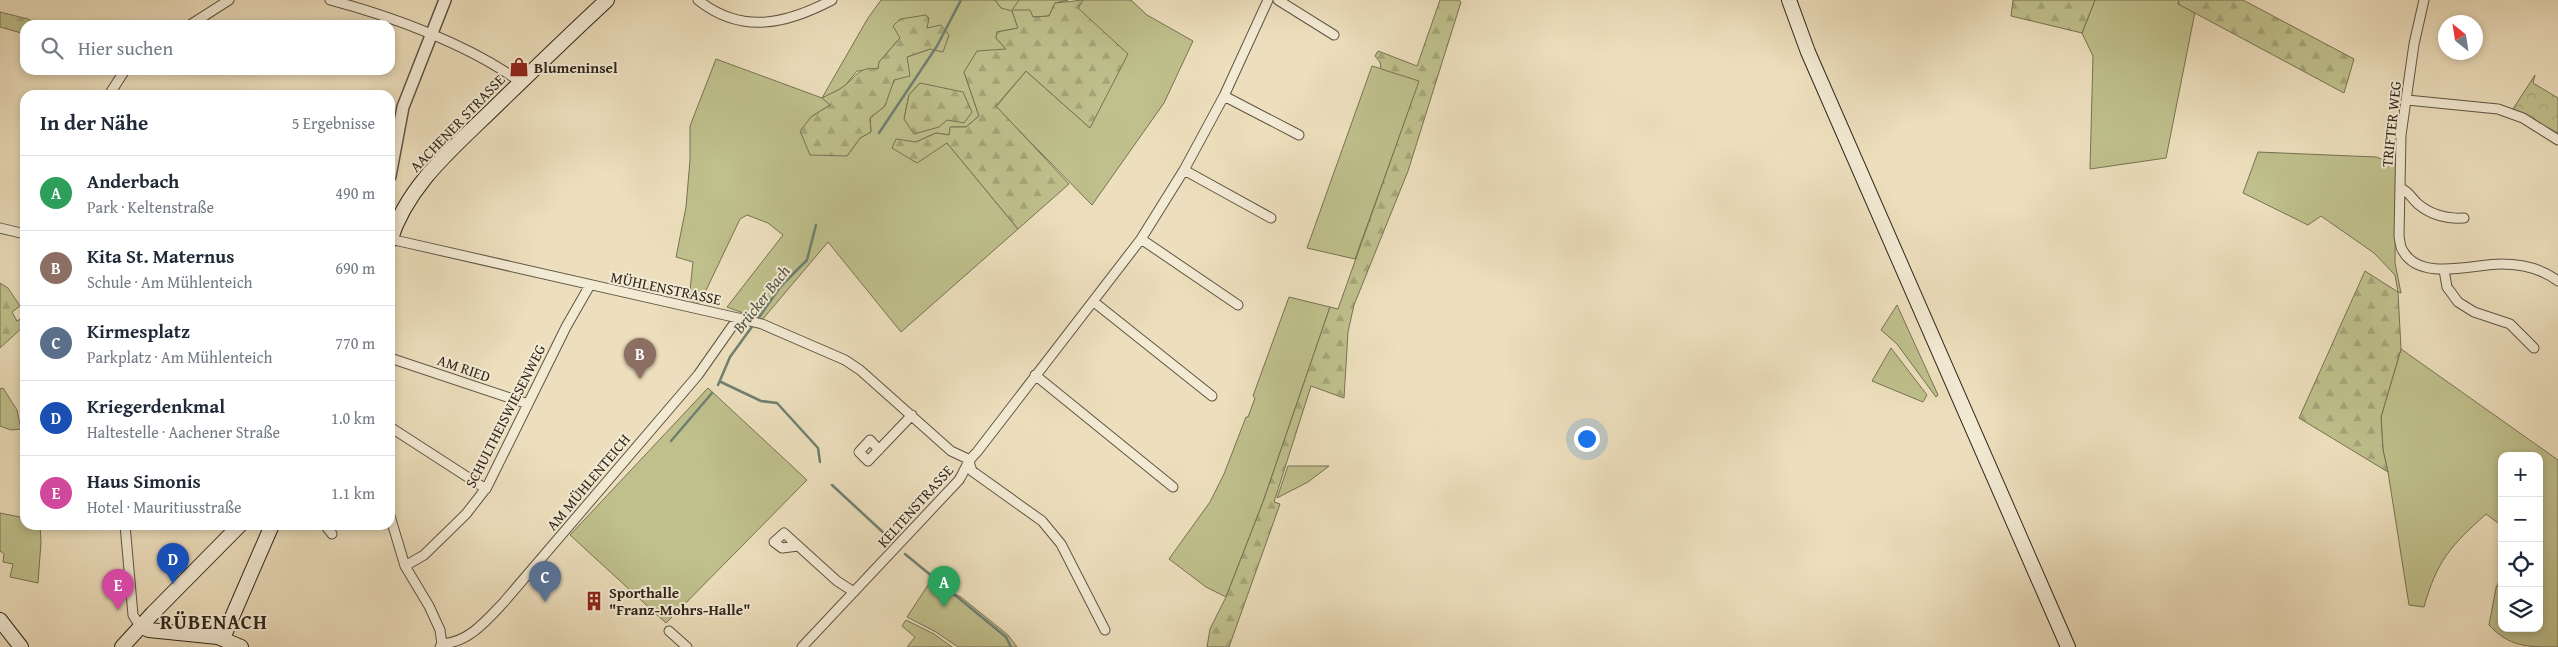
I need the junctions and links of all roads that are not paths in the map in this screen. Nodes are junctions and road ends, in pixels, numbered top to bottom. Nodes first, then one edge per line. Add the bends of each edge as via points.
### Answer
1 (229, 0) edge
2 (330, 0) edge
3 (445, 0) edge
4 (608, 0) edge
5 (698, 0) edge
6 (832, 0) edge
7 (1268, 0) edge
8 (1278, 0) edge
9 (1788, 0) edge
10 (2424, 0) edge
11 (198, 20) edge
12 (393, 20) edge
13 (395, 21) edge
14 (1334, 35) dead end
15 (432, 36) junction
16 (121, 75) edge
17 (520, 82) junction
18 (112, 90) edge
19 (1224, 96) junction
20 (2407, 100) junction
21 (1299, 135) dead end
22 (2558, 140) edge
23 (395, 150) edge
24 (1184, 170) junction
25 (2400, 188) junction
26 (1272, 218) dead end
27 (2464, 218) dead end
28 (395, 226) edge
29 (0, 228) edge
30 (20, 232) edge
31 (1141, 239) junction
32 (395, 240) edge
33 (2444, 270) junction
34 (2558, 281) edge
35 (590, 285) junction
36 (1094, 302) junction
37 (1238, 305) dead end
38 (742, 319) junction
39 (2534, 348) dead end
40 (395, 360) edge
41 (1036, 375) junction
42 (1212, 396) dead end
43 (528, 404) junction
44 (912, 415) junction
45 (395, 430) edge
46 (879, 450) dead end
47 (968, 459) junction
48 (1173, 487) dead end
49 (486, 488) junction
50 (124, 530) edge
51 (235, 530) edge
52 (270, 530) edge
53 (329, 530) edge
54 (394, 530) edge
55 (332, 534) dead end
56 (798, 546) dead end
57 (405, 566) junction
58 (854, 592) junction
59 (0, 620) edge
60 (140, 626) junction
61 (1105, 630) dead end
62 (668, 631) dead end
63 (222, 638) junction
64 (441, 645) edge
65 (21, 647) edge
66 (122, 647) edge
67 (241, 647) edge
68 (687, 647) edge
69 (802, 647) edge
70 (2068, 647) edge

1 - 11 street
2 - 12 street
3 - 15 street
4 - 17 main road, AACHENER STRASSE
5 - 6 street via 722,16 746,23 771,24
7 - 19 street, KELTENSTRASSE
8 - 14 street
9 - 70 main road
10 - 20 street, TRIFTER WEG
13 - 15 street
15 - 17 street via 492,62
15 - 23 street via 403,108
16 - 18 street
17 - 28 main road, AACHENER STRASSE via 426,176
19 - 21 street
19 - 24 street, KELTENSTRASSE
20 - 22 street via 2498,110 2523,118
20 - 25 street, TRIFTER WEG via 2401,134
24 - 26 street
24 - 31 street, KELTENSTRASSE
25 - 27 street via 2431,212 2452,219
25 - 33 street, TRIFTER WEG via 2399,236 2402,251 2414,261
29 - 30 street
31 - 36 street, KELTENSTRASSE
31 - 37 street
32 - 35 street, MÜHLENSTRASSE
33 - 34 street via 2512,264 2538,269
33 - 39 street via 2446,287 2458,302 2474,312 2510,324
35 - 38 street, MÜHLENSTRASSE
35 - 43 street, SCHULTHEISWIESENWEG
36 - 41 street, KELTENSTRASSE
36 - 42 street
38 - 44 street, MÜHLENSTRASSE via 845,360
38 - 64 street, AM MÜHLENTEICH via 504,602 468,636
40 - 43 street, AM RIED
41 - 47 street, KELTENSTRASSE via 977,452
41 - 48 street
43 - 49 street, SCHULTHEISWIESENWEG
44 - 46 street
44 - 47 street, MÜHLENSTRASSE via 951,450
45 - 49 street
47 - 58 street, KELTENSTRASSE via 959,480
47 - 61 street, MÜHLENSTRASSE via 972,471 1042,521 1061,544
49 - 57 street, SCHULTHEISWIESENWEG via 466,514 424,555
50 - 60 street via 133,615
51 - 60 main road
52 - 63 main road
53 - 55 street
54 - 57 street
56 - 58 street
57 - 64 street via 440,630
58 - 69 street, KELTENSTRASSE
59 - 65 main road
60 - 63 main road via 149,630
60 - 66 main road
62 - 68 street
63 - 67 main road

